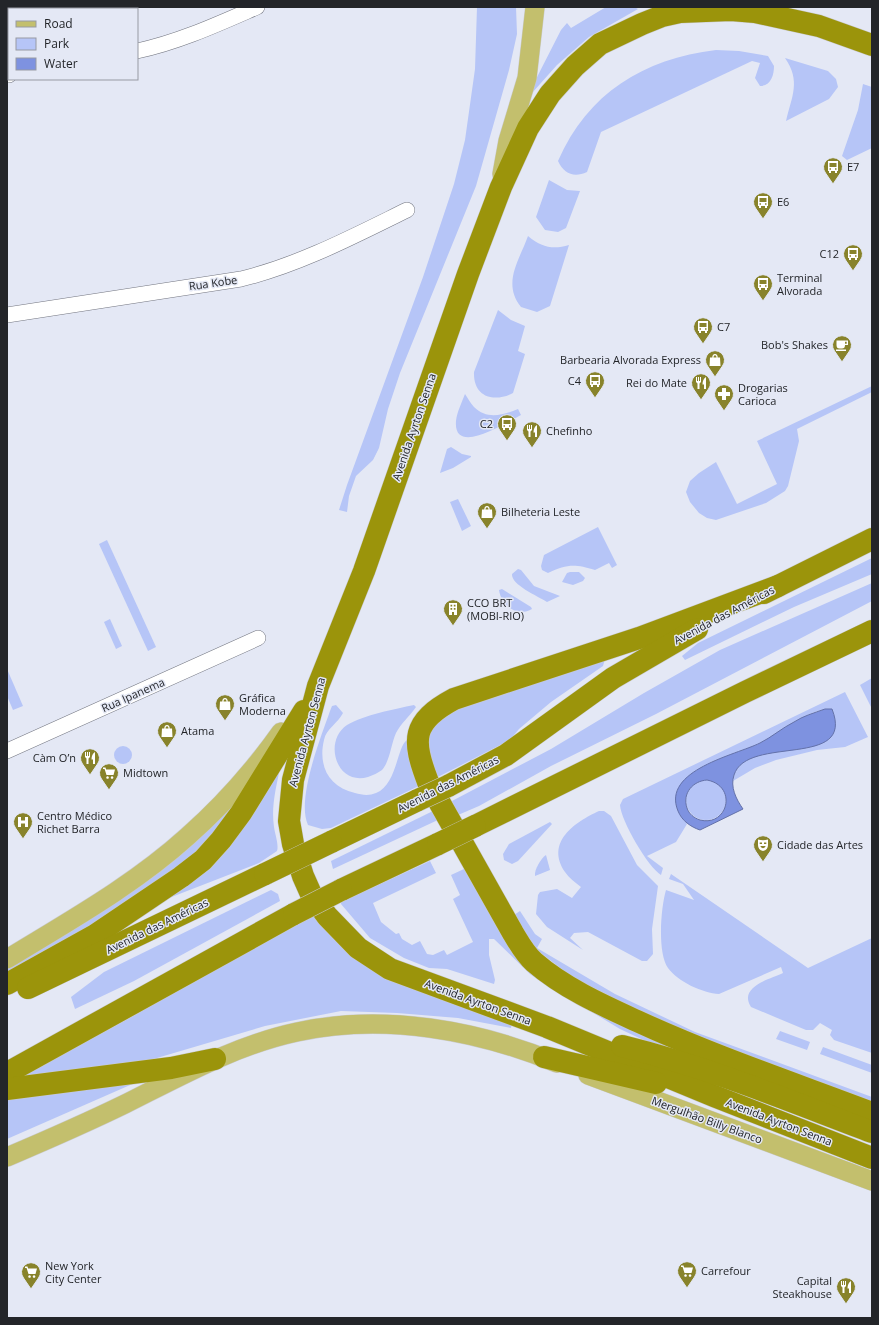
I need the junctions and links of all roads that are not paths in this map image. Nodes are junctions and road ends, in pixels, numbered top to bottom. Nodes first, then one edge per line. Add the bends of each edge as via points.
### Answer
1 (257, 7) edge
2 (536, 7) edge
3 (787, 7) edge
4 (819, 26) junction
5 (872, 45) edge
6 (138, 50) edge
7 (501, 187) junction
8 (407, 210) dead end
9 (7, 314) edge
10 (872, 539) edge
11 (778, 586) junction
12 (872, 631) edge
13 (258, 638) dead end
14 (318, 686) junction
15 (7, 751) edge
16 (7, 959) edge
17 (7, 984) edge
18 (7, 998) edge
19 (547, 1027) junction
20 (544, 1057) junction
21 (215, 1059) junction
22 (7, 1073) edge
23 (7, 1090) edge
24 (714, 1096) junction
25 (872, 1113) edge
26 (872, 1132) edge
27 (7, 1157) edge
28 (872, 1158) edge
29 (872, 1181) edge

1 - 6 street via 195,34
2 - 7 main road, Avenida Ayrton Senna via 527,78 508,141
3 - 4 main road, Avenida Ayrton Senna
4 - 5 highway, Avenida Ayrton Senna
4 - 7 highway, Avenida Ayrton Senna via 755,12 700,10 662,16 622,32 600,44 575,66 550,94 528,128
7 - 14 highway, Avenida Ayrton Senna via 364,571
8 - 9 street, Rua Kobe via 268,272 241,279
10 - 11 highway, Avenida das Américas
11 - 18 highway, Avenida das Américas, bridge via 650,655 592,692 506,755 448,786
11 - 25 highway via 639,638 454,699 432,712 422,722 418,735 420,761 439,803 522,948 547,972 604,1006 674,1038
12 - 22 highway, bridge via 294,914
13 - 15 street, Rua Ipanema
14 - 16 main road via 291,717 251,771 187,837 146,870 99,902
14 - 17 highway via 241,813 203,860 95,935
14 - 19 highway, Avenida Ayrton Senna via 293,780 289,821 292,844 311,894 326,916 358,948 390,969
19 - 24 highway, Avenida Ayrton Senna
19 - 26 highway via 666,1057
20 - 21 main road via 451,1031 406,1025 380,1025 298,1032 260,1042
20 - 24 highway
20 - 29 main road, Mergulhão Billy Blanco via 654,1101
21 - 23 highway via 171,1068
21 - 27 main road
24 - 28 highway, Avenida Ayrton Senna

